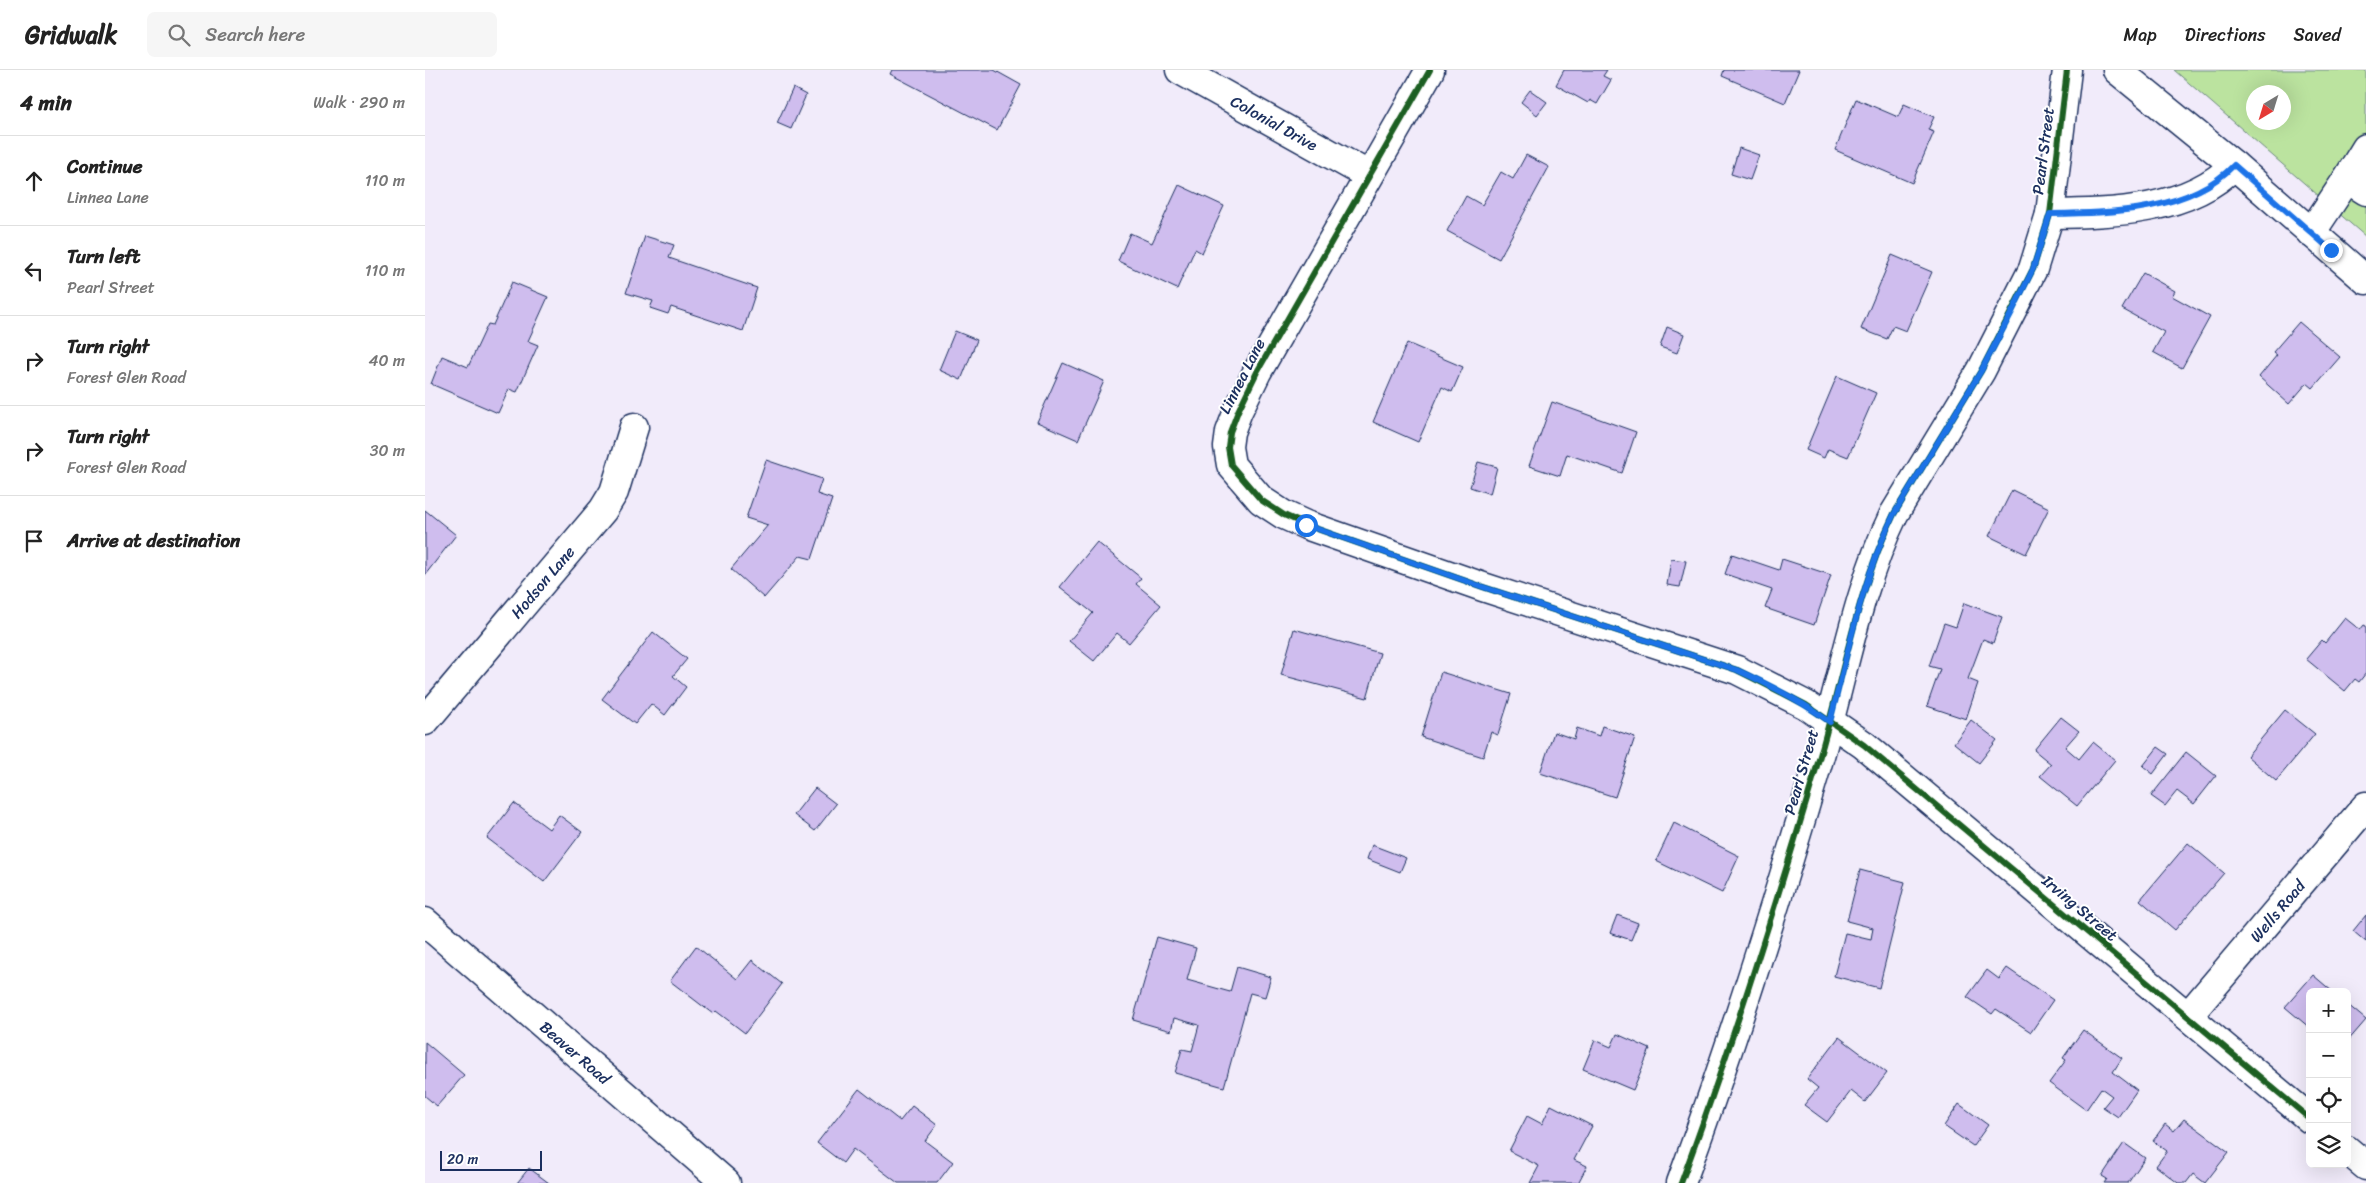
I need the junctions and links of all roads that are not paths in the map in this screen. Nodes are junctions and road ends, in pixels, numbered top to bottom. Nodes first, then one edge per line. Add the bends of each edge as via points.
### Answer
1 (1180, 70) edge
2 (1430, 70) edge
3 (2067, 70) edge
4 (2117, 70) edge
5 (2366, 148) edge
6 (2234, 165) junction
7 (1368, 175) junction
8 (2357, 185) edge
9 (2050, 214) junction
10 (2311, 233) junction
11 (2366, 280) edge
12 (634, 427) dead end
13 (425, 721) edge
14 (1830, 722) junction
15 (2366, 806) edge
16 (425, 922) edge
17 (2187, 1016) junction
18 (2306, 1116) edge
19 (2351, 1153) edge
20 (2366, 1166) edge
21 (726, 1183) edge
22 (1681, 1183) edge

1 - 7 street, Colonial Drive
2 - 7 street, Linnea Lane
3 - 9 street, Pearl Street
4 - 6 street
5 - 8 street
6 - 9 street via 2205,189 2158,204 2089,214
6 - 10 street
7 - 14 street, Linnea Lane via 1237,411 1228,446 1231,465 1245,483 1261,500 1306,525 1737,670 1792,697
8 - 10 street
9 - 14 street, Pearl Street via 2033,269 2013,310 1981,371 1883,535 1867,582
10 - 11 street
12 - 13 street, Hodson Lane via 614,492 603,510
14 - 17 street, Irving Street via 1872,752
14 - 22 street, Pearl Street via 1756,970
15 - 17 street, Wells Road
16 - 21 street, Beaver Road
17 - 18 street, Irving Street
19 - 20 street

